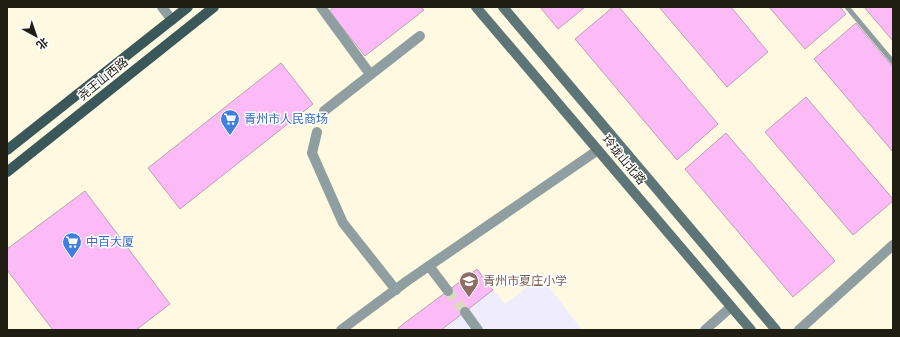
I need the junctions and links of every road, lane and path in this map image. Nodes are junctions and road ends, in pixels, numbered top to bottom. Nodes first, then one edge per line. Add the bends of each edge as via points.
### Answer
1 (162, 7) edge
2 (188, 7) edge
3 (214, 7) edge
4 (321, 7) edge
5 (476, 7) edge
6 (503, 7) edge
7 (846, 7) edge
8 (172, 20) junction
9 (420, 36) dead end
10 (893, 62) edge
11 (370, 74) junction
12 (324, 111) dead end
13 (317, 132) dead end
14 (7, 150) edge
15 (598, 150) junction
16 (7, 172) edge
17 (893, 245) edge
18 (429, 266) junction
19 (396, 290) junction
20 (448, 291) tunnel mouth
21 (731, 307) junction
22 (465, 312) tunnel mouth
23 (341, 330) edge
24 (478, 330) edge
25 (705, 330) edge
26 (751, 330) edge
27 (776, 330) edge
28 (799, 330) edge

1 - 8 street
2 - 8 main road, 尧王山西路
3 - 16 main road, 尧王山西路
4 - 11 street
5 - 15 main road, 玲珑山北路
6 - 27 main road, 玲珑山北路
7 - 10 lane
8 - 14 main road, 尧王山西路
9 - 11 street
11 - 12 street
13 - 19 street via 312,152 343,223
15 - 18 street
15 - 21 main road, 玲珑山北路
17 - 28 street
18 - 19 street
18 - 20 street
19 - 23 street
21 - 25 street
21 - 26 main road, 玲珑山北路
22 - 24 street

